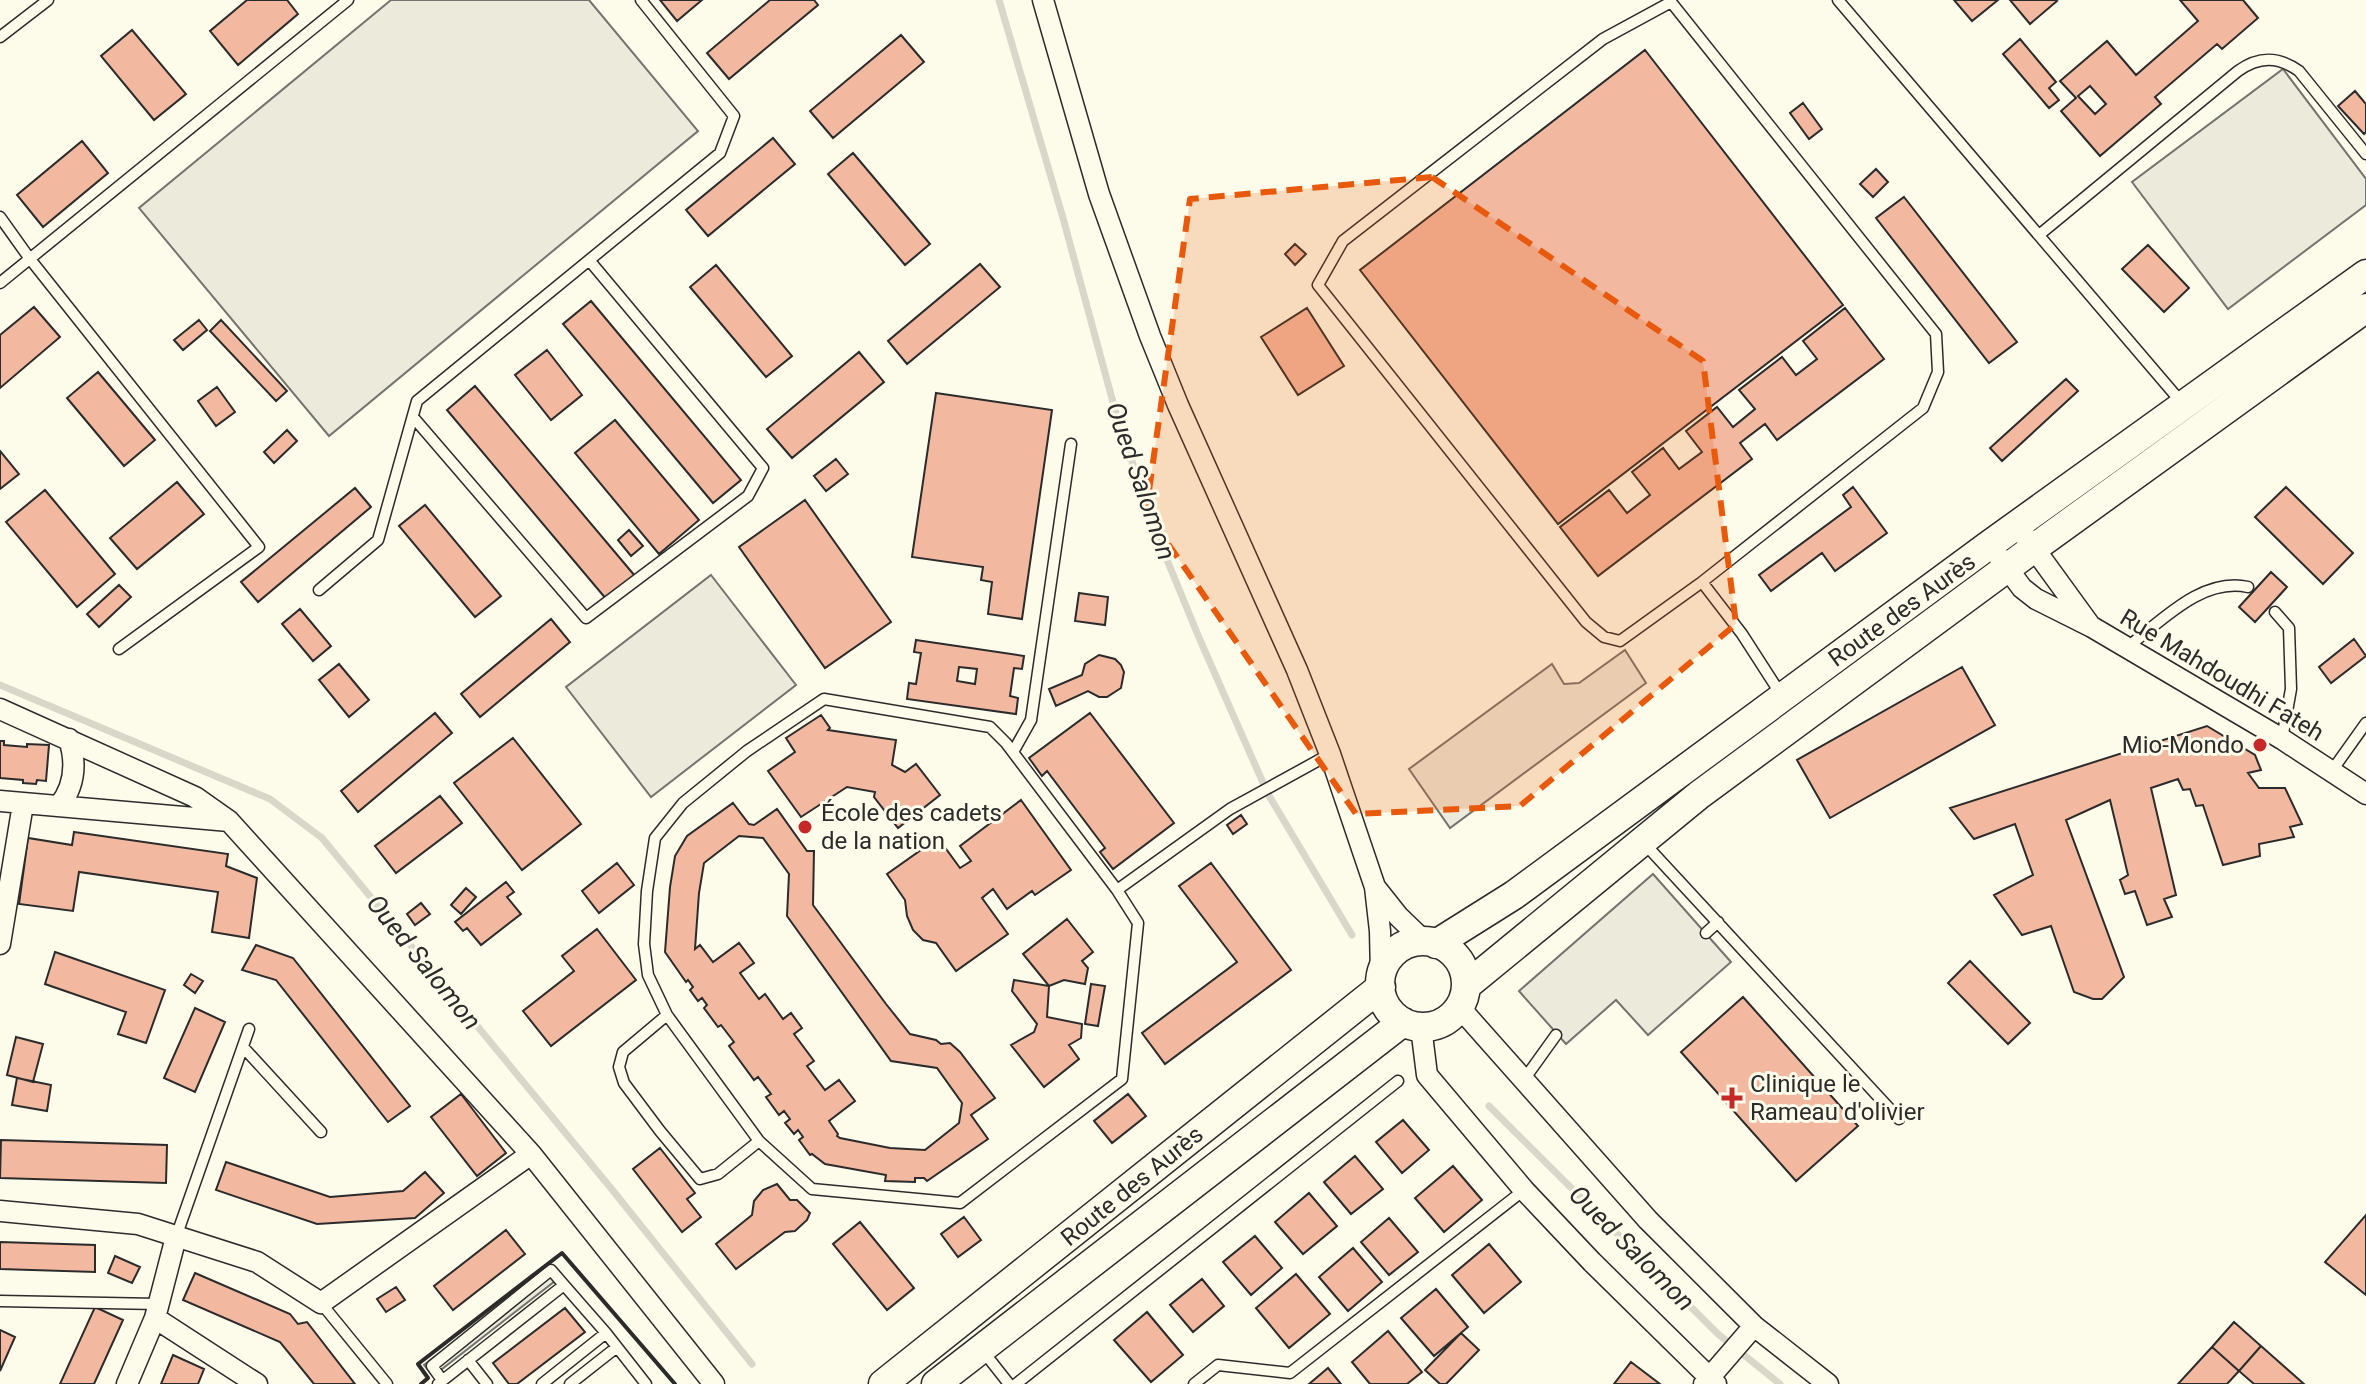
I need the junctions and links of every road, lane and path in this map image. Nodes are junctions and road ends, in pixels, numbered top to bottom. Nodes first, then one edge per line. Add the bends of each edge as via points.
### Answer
1 (48, 0) edge
2 (348, 0) edge
3 (641, 0) edge
4 (1043, 0) edge
5 (1838, 0) edge
6 (0, 37) edge
7 (2366, 154) edge
8 (0, 217) edge
9 (2039, 235) junction
10 (30, 259) junction
11 (589, 260) junction
12 (2366, 274) edge
13 (0, 283) edge
14 (2366, 308) edge
15 (2184, 405) junction
16 (413, 417) junction
17 (1071, 444) dead end
18 (2025, 537) junction
19 (1989, 545) junction
20 (2007, 568) junction
21 (1702, 582) junction
22 (2248, 587) dead end
23 (319, 590) dead end
24 (2275, 612) dead end
25 (2092, 627) junction
26 (2126, 648) junction
27 (119, 649) dead end
28 (1783, 698) junction
29 (0, 709) edge
30 (2366, 723) edge
31 (69, 739) junction
32 (2282, 739) junction
33 (1013, 752) junction
34 (1330, 754) junction
35 (2331, 772) junction
36 (2366, 794) edge
37 (0, 801) edge
38 (23, 804) junction
39 (59, 806) junction
40 (229, 821) junction
41 (1643, 842) junction
42 (1375, 887) junction
43 (1117, 890) junction
44 (3, 907) edge
45 (1718, 922) junction
46 (1706, 933) dead end
47 (1431, 943) junction
48 (0, 944) edge
49 (1381, 981) junction
50 (1463, 997) junction
51 (667, 1015) junction
52 (1412, 1024) junction
53 (249, 1029) dead end
54 (1556, 1035) dead end
55 (243, 1047) junction
56 (1398, 1081) dead end
57 (1523, 1081) junction
58 (1899, 1119) dead end
59 (321, 1132) dead end
60 (759, 1141) junction
61 (531, 1154) junction
62 (1524, 1190) junction
63 (0, 1211) edge
64 (176, 1237) junction
65 (564, 1285) junction
66 (0, 1301) edge
67 (321, 1303) junction
68 (156, 1311) junction
69 (1754, 1326) junction
70 (606, 1333) junction
71 (617, 1347) junction
72 (981, 1349) junction
73 (468, 1360) junction
74 (440, 1382) edge
75 (708, 1382) edge
76 (1710, 1382) edge
77 (127, 1384) edge
78 (257, 1384) edge
79 (387, 1384) edge
80 (487, 1384) edge
81 (542, 1384) edge
82 (570, 1384) edge
83 (646, 1384) edge
84 (883, 1384) edge
85 (936, 1384) edge
86 (1009, 1384) edge
87 (1016, 1384) edge
88 (1194, 1384) edge
89 (1828, 1384) edge

1 - 6 lane
2 - 10 lane
3 - 11 lane via 734,116 720,153
4 - 34 street via 1099,194 1150,336
5 - 9 lane
7 - 9 lane via 2299,71 2288,63 2262,59 2238,71
8 - 10 lane
9 - 15 lane
10 - 13 lane
10 - 27 lane via 259,547
11 - 16 lane via 417,401
11 - 16 lane via 763,468 748,496 586,618
12 - 15 street, Route des Aurès
14 - 18 street, Route des Aurès
15 - 18 street, Route des Aurès
16 - 23 lane via 378,540
17 - 33 lane via 1031,720
18 - 19 street, Route des Aurès
18 - 20 street, Route des Aurès
18 - 25 street, Rue Mahdoudhi Fateh
19 - 20 street, Rue Mahdoudhi Fateh
19 - 28 street, Route des Aurès
20 - 25 street, Rue Mahdoudhi Fateh via 2029,594
20 - 41 street, Route des Aurès
21 - 21 lane via 1923,408 1938,360 1936,334 1671,2 1603,39 1343,241 1318,285 1586,622 1604,637 1620,641
21 - 28 lane
22 - 26 lane via 2231,584 2196,595
24 - 32 lane via 2289,628 2291,689
25 - 26 street, Rue Mahdoudhi Fateh
26 - 32 street, Rue Mahdoudhi Fateh
28 - 47 street, Route des Aurès via 1488,913
29 - 31 street
30 - 35 lane
31 - 39 street via 74,774
31 - 40 street via 195,797
32 - 35 street, Rue Mahdoudhi Fateh
33 - 43 lane
33 - 51 lane via 990,727 824,699 747,751 683,803 655,838 644,944 648,975
34 - 42 street
34 - 43 lane via 1241,802
35 - 36 street, Rue Mahdoudhi Fateh
37 - 38 street
38 - 39 street
38 - 44 street
39 - 40 street
40 - 61 street
41 - 45 lane
41 - 50 street, Route des Aurès
42 - 47 street via 1398,916
42 - 49 street
43 - 60 lane via 1138,923 1122,1079 960,1203 812,1189
44 - 48 street
45 - 46 lane
45 - 58 lane
47 - 49 street via 1402,947 1386,964
47 - 50 street via 1458,960 1466,976
49 - 52 street via 1391,1013
49 - 84 street, Route des Aurès
50 - 52 street via 1443,1022
50 - 57 street
51 - 60 lane
51 - 60 lane via 623,1052 619,1067 624,1083 700,1179 718,1174
52 - 62 street via 1427,1075
52 - 72 street, Route des Aurès
53 - 55 lane
54 - 57 lane
55 - 59 lane
55 - 64 lane
56 - 87 lane
57 - 69 street via 1648,1220
61 - 67 street
61 - 75 street
62 - 76 street
62 - 88 lane via 1290,1373 1218,1365
63 - 64 street via 138,1224
64 - 67 street via 257,1262
64 - 68 street
65 - 70 lane
65 - 73 lane
65 - 74 lane via 551,1270 432,1366
66 - 68 lane
67 - 79 lane
68 - 77 street
68 - 78 street
69 - 76 street
69 - 89 street
70 - 71 lane
70 - 81 lane
71 - 82 lane
71 - 83 lane
72 - 85 street, Route des Aurès
72 - 86 lane
73 - 74 lane
73 - 80 lane

